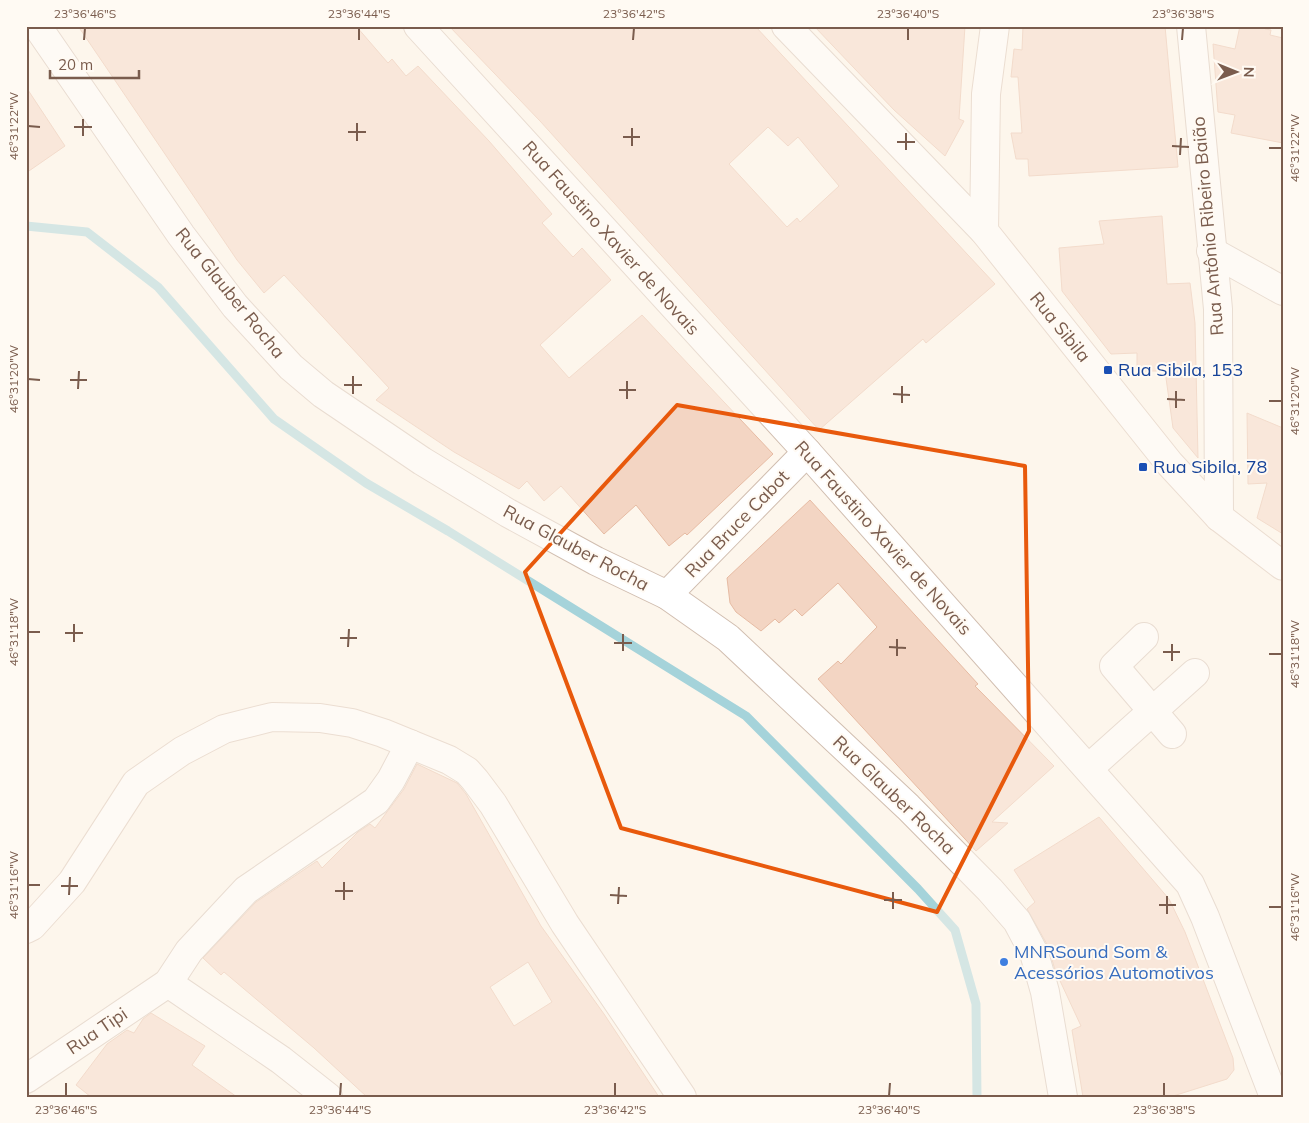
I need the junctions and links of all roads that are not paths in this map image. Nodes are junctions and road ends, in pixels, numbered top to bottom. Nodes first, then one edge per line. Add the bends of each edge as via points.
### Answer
1 (37, 26) edge
2 (418, 26) edge
3 (786, 26) edge
4 (994, 26) edge
5 (1191, 26) edge
6 (984, 231) junction
7 (1211, 251) junction
8 (1283, 291) edge
9 (807, 452) junction
10 (1219, 517) junction
11 (1283, 566) edge
12 (668, 596) junction
13 (1144, 638) dead end
14 (1195, 672) dead end
15 (1153, 712) junction
16 (1172, 734) dead end
17 (410, 744) junction
18 (1089, 768) junction
19 (26, 929) edge
20 (168, 983) junction
21 (26, 1079) edge
22 (1265, 1095) edge
23 (328, 1097) edge
24 (682, 1097) edge
25 (1063, 1097) edge

1 - 12 street, Rua Glauber Rocha via 181,234 235,306 291,367 323,394 500,508 596,562
2 - 9 street, Rua Faustino Xavier de Novais
3 - 6 street, Rua Sibila
4 - 6 street via 986,94
5 - 7 street, Rua Antônio Ribeiro Baião
6 - 10 street, Rua Sibila via 1170,464
7 - 8 street
7 - 10 street, Rua Antônio Ribeiro Baião via 1218,309
9 - 12 street, Rua Bruce Cabot
9 - 18 street, Rua Faustino Xavier de Novais
10 - 11 street, Rua Sibila
12 - 25 street, Rua Glauber Rocha via 728,638 908,807 1017,921 1034,953 1045,992
13 - 15 street via 1114,666
14 - 15 street
15 - 16 street
15 - 18 street
17 - 19 street via 352,723 320,718 272,717 224,729 182,751 136,783 72,882
17 - 20 street via 392,780 376,801 246,890 189,951
17 - 24 street via 467,771 484,792 565,924
18 - 22 street, Rua Faustino Xavier de Novais via 1190,884 1205,917
20 - 21 street, Rua Tipi
20 - 23 street via 281,1060

